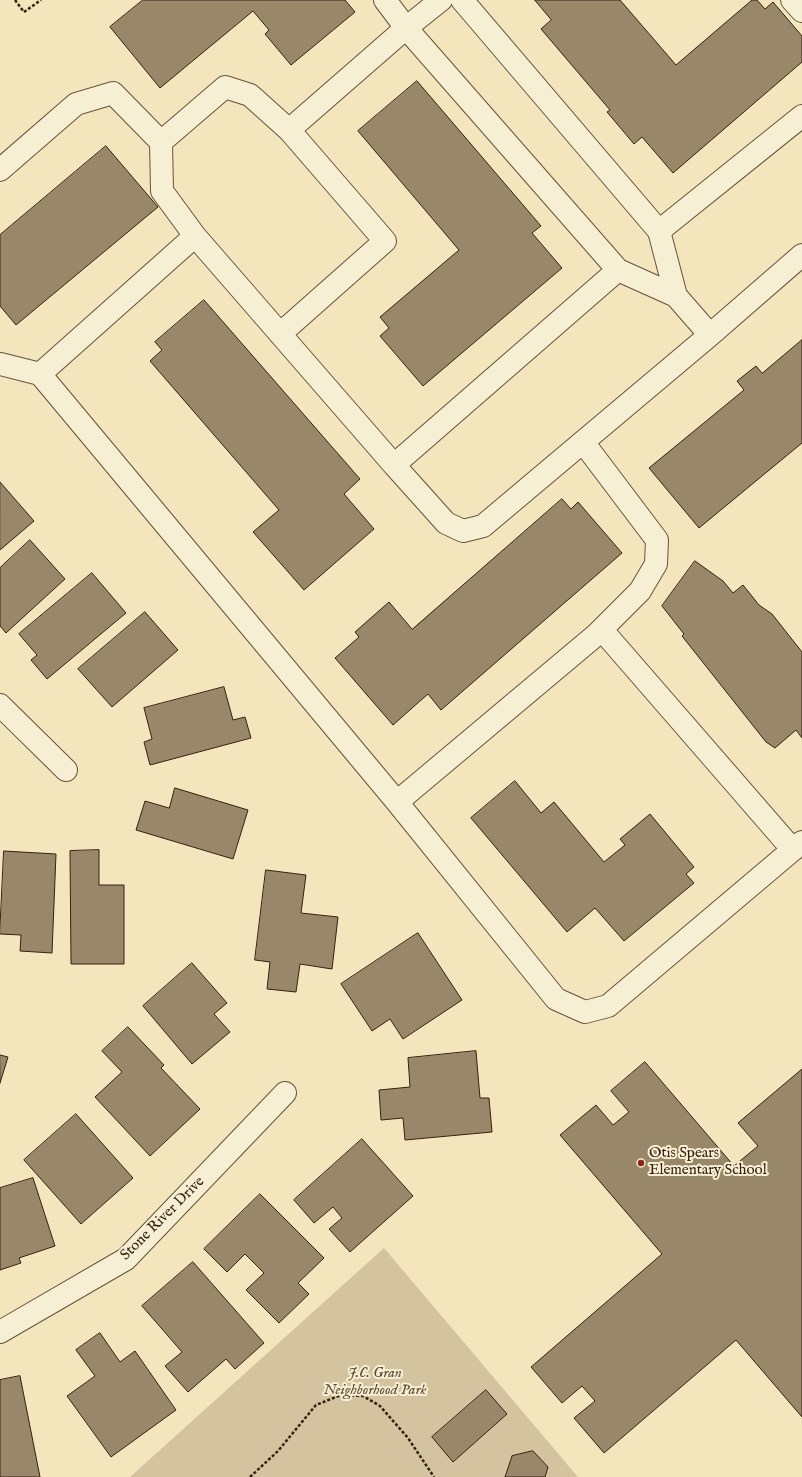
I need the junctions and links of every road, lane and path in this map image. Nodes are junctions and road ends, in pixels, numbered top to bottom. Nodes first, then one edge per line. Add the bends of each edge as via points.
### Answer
1 (15, 0) edge
2 (40, 0) edge
3 (385, 0) edge
4 (442, 0) edge
5 (462, 0) edge
6 (792, 0) edge
7 (802, 11) edge
8 (406, 28) junction
9 (802, 116) edge
10 (288, 130) junction
11 (161, 142) junction
12 (0, 170) edge
13 (659, 231) junction
14 (195, 236) junction
15 (802, 255) edge
16 (618, 270) junction
17 (676, 296) junction
18 (280, 334) junction
19 (710, 335) junction
20 (0, 364) edge
21 (40, 374) junction
22 (582, 442) junction
23 (394, 465) junction
24 (602, 630) junction
25 (0, 705) edge
26 (66, 770) dead end
27 (397, 802) junction
28 (797, 846) edge
29 (285, 1093) dead end
30 (0, 1332) edge
31 (250, 1477) edge
32 (434, 1477) edge

1 - 2 path via 24,12
3 - 8 street
4 - 8 street
5 - 13 street
6 - 7 street
8 - 10 street
8 - 16 street
9 - 13 street
10 - 11 street via 250,96 226,87
10 - 18 street via 385,241
11 - 12 street via 113,93 76,104
11 - 14 street via 162,191
13 - 17 street
14 - 18 street
14 - 21 street
15 - 19 street
16 - 17 street
16 - 23 street
17 - 19 street
18 - 23 street
19 - 22 street
20 - 21 street
21 - 27 street
22 - 23 street via 483,526 463,531 446,523
22 - 24 street via 657,540 656,564 640,591
24 - 27 street
24 - 28 street
25 - 26 street
27 - 28 street via 556,999 585,1012 608,1006
29 - 30 street, Stone River Drive via 126,1259
31 - 32 path via 278,1451 316,1405 341,1395 363,1396 380,1406 408,1438

